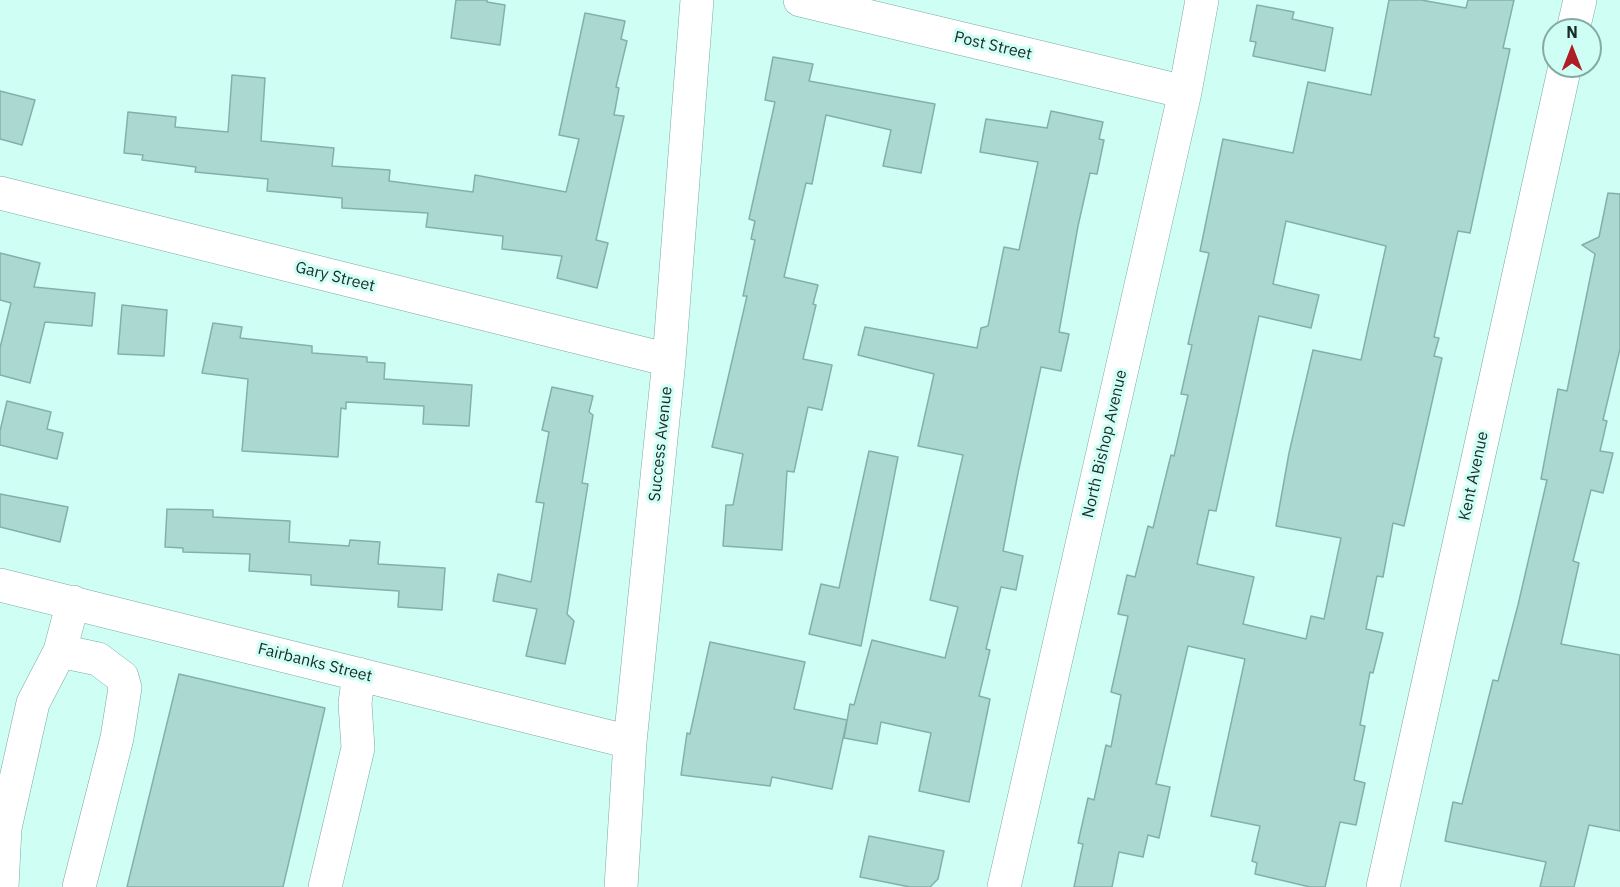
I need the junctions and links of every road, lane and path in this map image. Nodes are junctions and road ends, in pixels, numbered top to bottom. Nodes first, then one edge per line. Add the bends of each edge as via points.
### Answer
1 (697, 0) edge
2 (800, 0) edge
3 (1202, 0) edge
4 (1580, 0) edge
5 (1576, 18) edge
6 (1562, 78) edge
7 (1185, 92) junction
8 (0, 193) edge
9 (669, 360) junction
10 (0, 585) edge
11 (73, 602) junction
12 (60, 651) junction
13 (359, 674) junction
14 (630, 742) junction
15 (2, 828) edge
16 (326, 883) edge
17 (2, 887) edge
18 (79, 887) edge
19 (621, 887) edge
20 (1004, 887) edge
21 (1383, 887) edge

1 - 9 street, Success Avenue
2 - 7 street, Post Street
3 - 7 street, North Bishop Avenue
4 - 5 street
6 - 21 street, Kent Avenue
7 - 20 street, North Bishop Avenue
8 - 9 street, Gary Street
9 - 14 street, Success Avenue
10 - 11 street, Fairbanks Street
11 - 12 street
11 - 13 street, Fairbanks Street
12 - 15 street via 33,703
12 - 18 street via 98,659 122,677 125,688 117,738
13 - 14 street, Fairbanks Street
13 - 16 street via 355,703 358,748
14 - 19 street, Success Avenue
15 - 17 street

